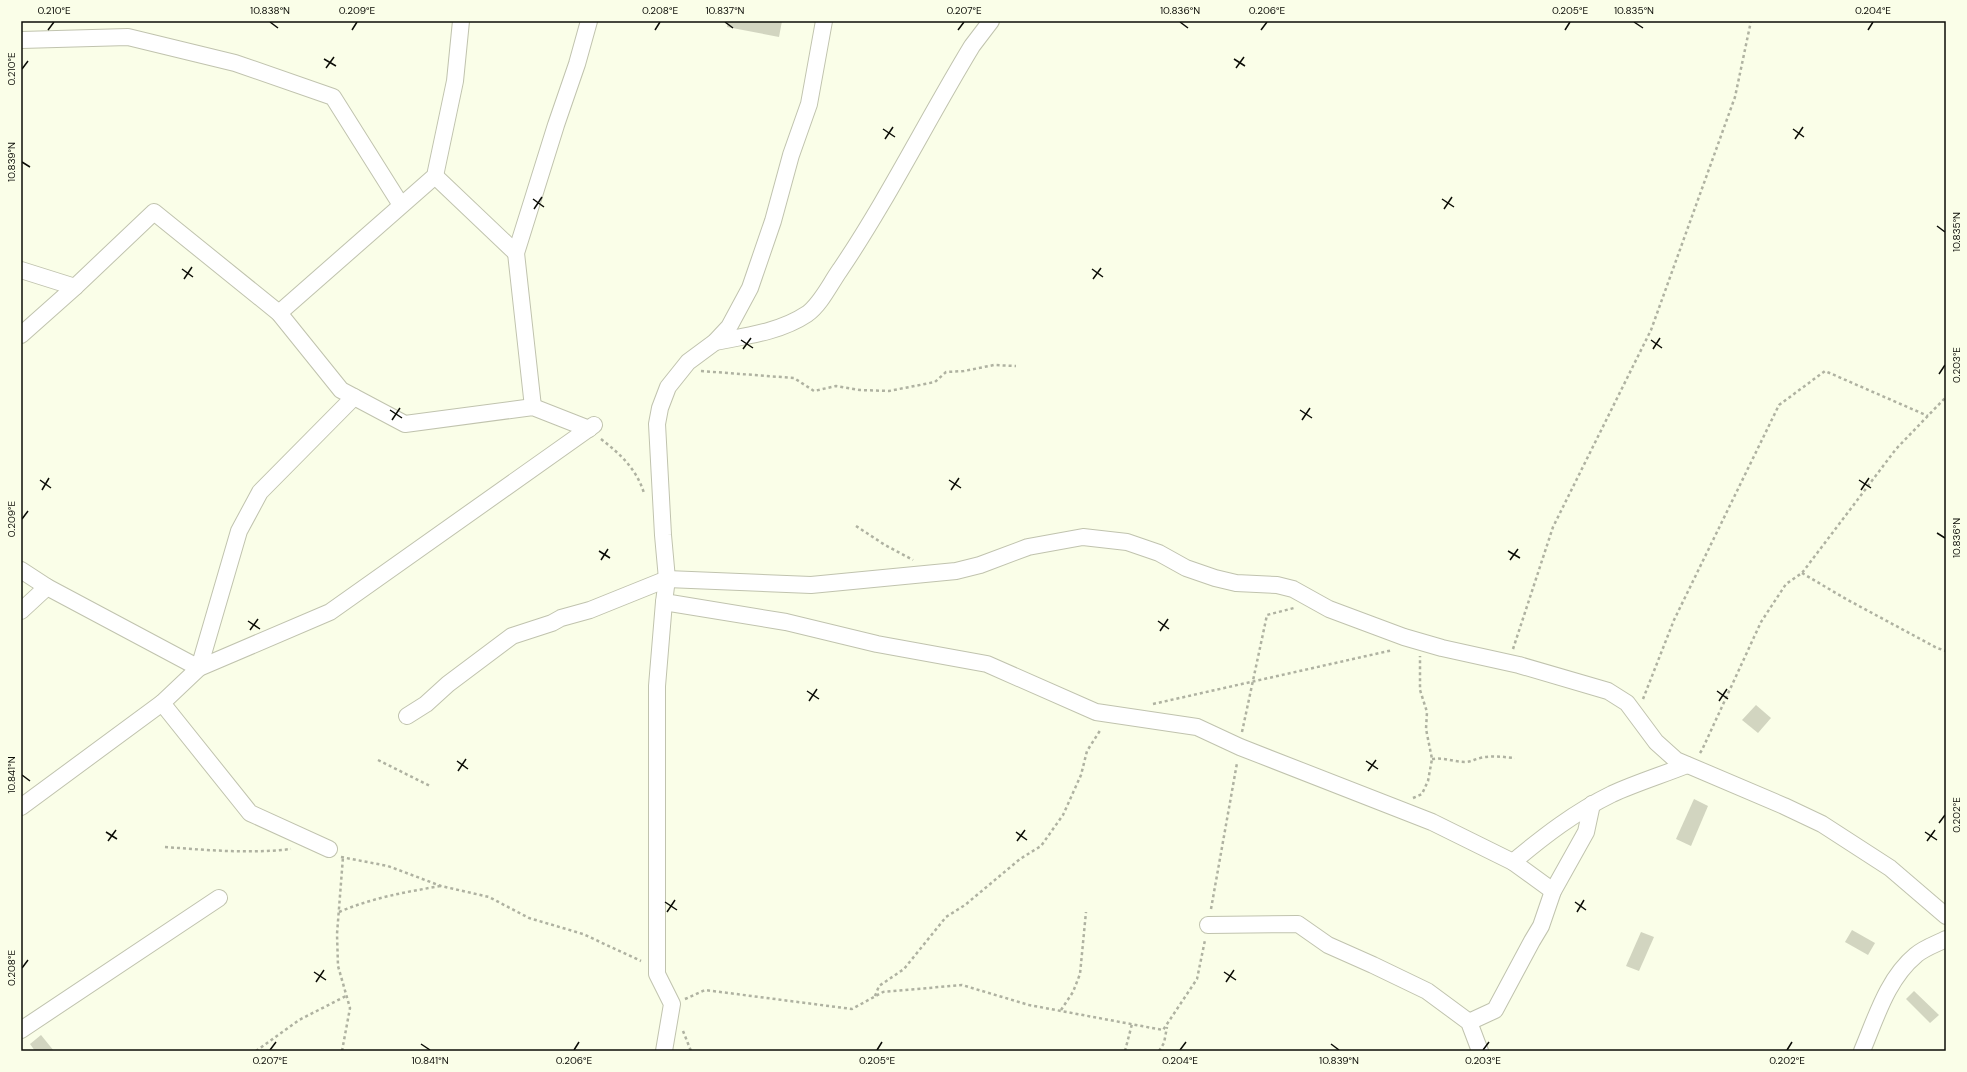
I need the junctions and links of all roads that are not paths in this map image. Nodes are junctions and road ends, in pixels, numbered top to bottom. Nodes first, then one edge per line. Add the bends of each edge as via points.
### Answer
1 (461, 21) edge
2 (589, 21) edge
3 (824, 21) edge
4 (990, 21) edge
5 (21, 40) edge
6 (436, 176) junction
7 (401, 206) junction
8 (516, 253) junction
9 (21, 270) edge
10 (75, 288) junction
11 (279, 313) junction
12 (21, 335) edge
13 (715, 342) junction
14 (354, 397) junction
15 (533, 407) junction
16 (21, 570) edge
17 (667, 579) junction
18 (47, 587) junction
19 (664, 602) junction
20 (21, 611) edge
21 (199, 668) junction
22 (162, 703) junction
23 (407, 716) dead end
24 (1687, 765) junction
25 (1592, 804) junction
26 (21, 807) edge
27 (333, 853) road end
28 (1513, 862) junction
29 (1553, 891) junction
30 (219, 898) dead end
31 (1946, 916) edge
32 (1208, 925) road end
33 (1946, 939) edge
34 (1470, 1022) junction
35 (21, 1030) edge
36 (664, 1051) edge
37 (1480, 1051) edge
38 (1862, 1051) edge

1 - 6 street via 455,81
2 - 8 street
3 - 13 street via 809,104 791,155 773,221 750,288 729,326
4 - 13 street via 972,46 854,249 816,305 797,320 772,330
5 - 7 street via 128,37 235,63 332,97
6 - 7 street
6 - 8 street
7 - 11 street
8 - 15 street
9 - 10 street
10 - 11 street via 154,212
10 - 12 street
11 - 14 street via 341,390
13 - 17 street via 688,362 668,386 660,408 657,424
14 - 15 street via 405,424
14 - 21 street via 260,492 239,531
15 - 21 street via 594,429 330,612
16 - 18 street
17 - 19 street
17 - 23 street via 590,610 512,636
17 - 24 street via 811,585 956,571 980,565 1028,546 1083,537 1127,542 1215,578 1236,583 1277,585 1293,589 1337,612 1404,637 1608,691 1627,703 1665,752
18 - 20 street
18 - 21 street
19 - 28 street via 786,622 877,644 987,664 1096,712 1197,727 1240,747 1432,822
19 - 36 street via 656,686 657,974 672,1004
21 - 22 street
22 - 26 street
22 - 27 street via 250,813
24 - 25 street
24 - 31 street via 1822,824 1890,868
25 - 28 street via 1547,834
25 - 29 street via 1586,832
28 - 29 street
29 - 34 street via 1537,935 1495,1010
30 - 35 street
32 - 34 street via 1298,924 1328,946 1427,992
33 - 38 street via 1917,954 1904,967 1888,989
34 - 37 street

